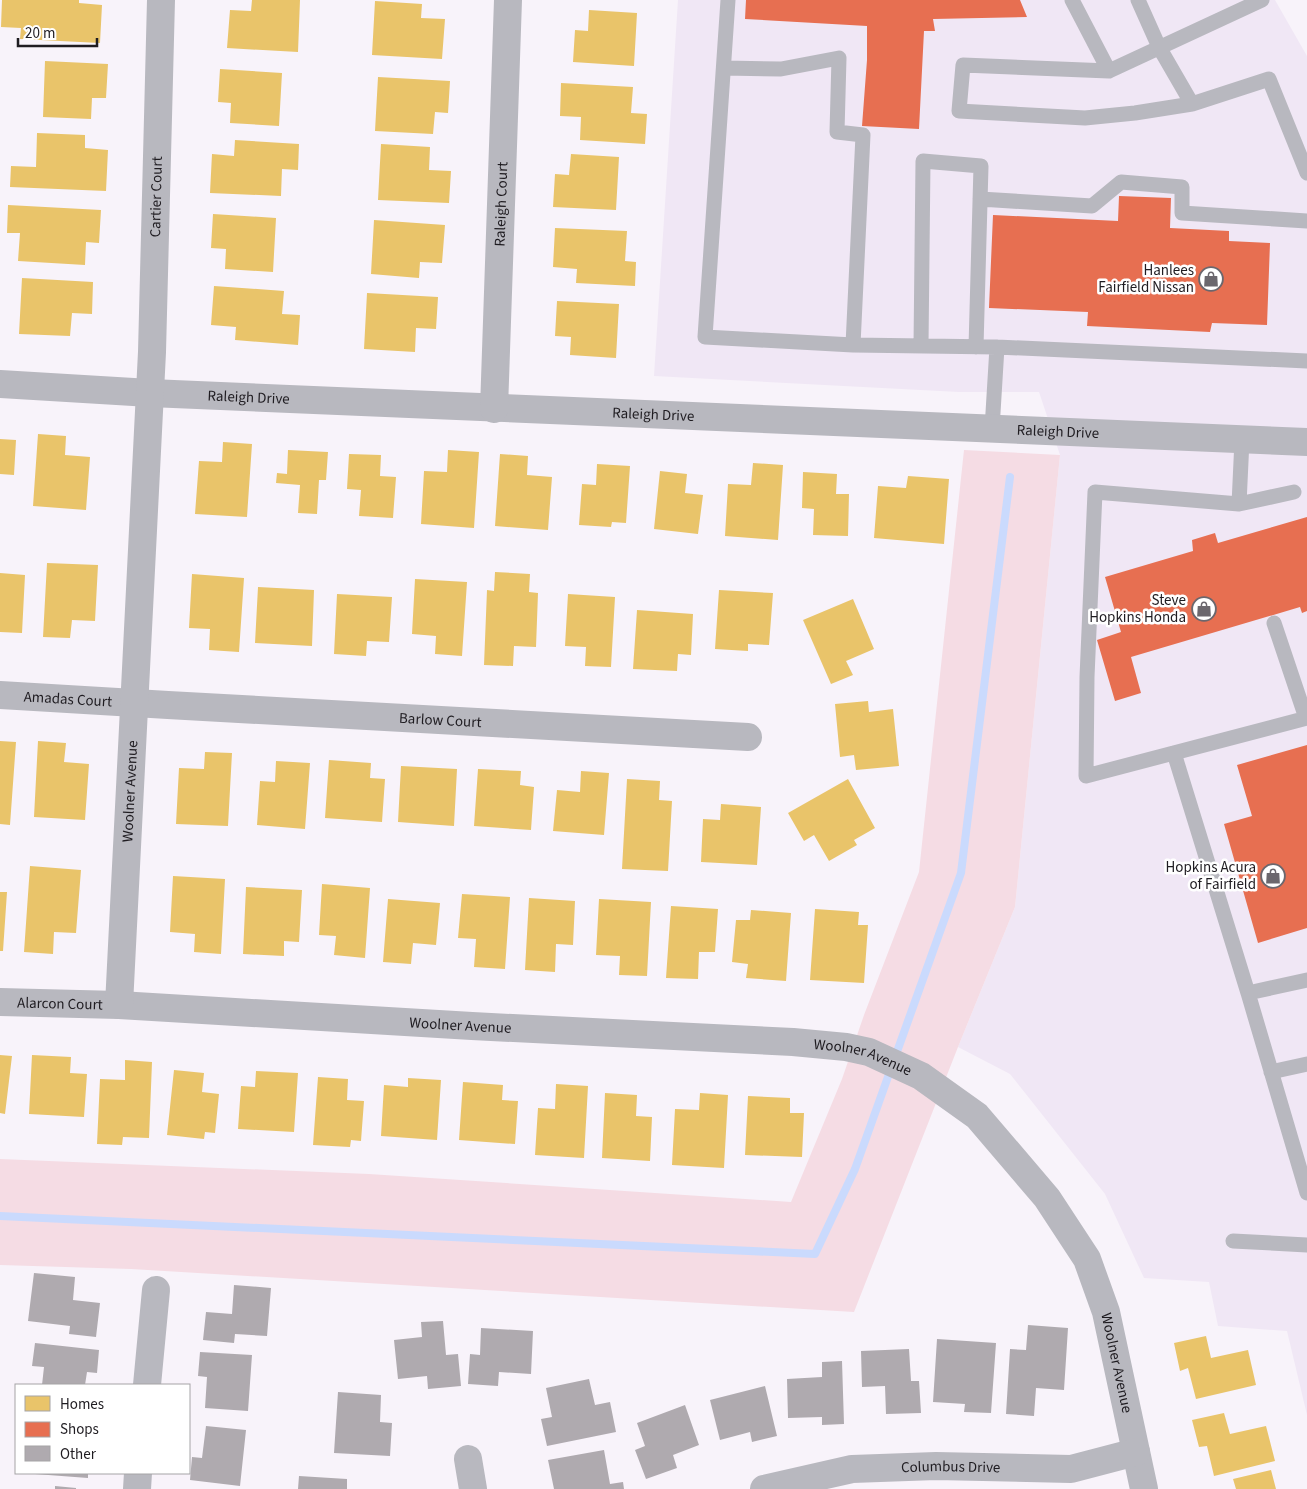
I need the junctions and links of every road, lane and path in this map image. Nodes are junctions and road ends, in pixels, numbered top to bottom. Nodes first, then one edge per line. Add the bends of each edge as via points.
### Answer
1 (161, 0) edge
2 (508, 0) edge
3 (728, 0) edge
4 (1072, 0) edge
5 (1138, 0) edge
6 (1262, 0) edge
7 (1230, 6) edge
8 (1159, 47) junction
9 (724, 68) junction
10 (1109, 71) junction
11 (1192, 104) junction
12 (1307, 173) edge
13 (980, 199) junction
14 (1307, 221) edge
15 (853, 345) junction
16 (921, 346) junction
17 (976, 347) junction
18 (997, 347) junction
19 (1307, 361) edge
20 (0, 384) edge
21 (150, 393) junction
22 (494, 409) junction
23 (992, 429) junction
24 (1242, 440) junction
25 (1307, 442) edge
26 (1294, 492) dead end
27 (1239, 504) junction
28 (1274, 623) dead end
29 (0, 695) edge
30 (134, 704) junction
31 (1307, 718) edge
32 (748, 737) dead end
33 (1174, 753) junction
34 (1307, 980) edge
35 (1248, 993) junction
36 (0, 1002) edge
37 (119, 1005) junction
38 (1307, 1064) edge
39 (1271, 1072) junction
40 (1307, 1193) edge
41 (1233, 1240) dead end
42 (1307, 1245) edge
43 (156, 1290) dead end
44 (147, 1384) edge
45 (1136, 1452) junction
46 (468, 1459) dead end
47 (138, 1474) edge
48 (137, 1489) edge
49 (473, 1489) edge
50 (764, 1489) edge
51 (1144, 1489) edge

1 - 21 street, Cartier Court
2 - 22 street, Raleigh Court
3 - 9 lane
4 - 10 lane
5 - 8 lane
6 - 7 lane
7 - 8 lane
8 - 10 lane
8 - 11 lane
9 - 15 lane via 705,337
9 - 15 lane via 780,68 839,58 837,132 863,135
10 - 11 lane via 963,65 959,111 1085,118
11 - 12 lane via 1269,79
13 - 14 lane via 1092,206 1121,182 1182,187 1182,213
13 - 16 lane via 981,166 923,162
13 - 17 lane
15 - 16 lane
16 - 17 lane
17 - 18 lane
18 - 19 lane
18 - 23 lane
20 - 21 street, Raleigh Drive
21 - 22 street, Raleigh Drive
21 - 30 street, Woolner Avenue
22 - 23 street, Raleigh Drive
23 - 24 street, Raleigh Drive
24 - 25 street, Raleigh Drive
24 - 27 lane
26 - 27 lane
27 - 33 lane via 1095,492 1086,776
28 - 31 lane
29 - 30 street, Amadas Court
30 - 32 street, Barlow Court
30 - 37 street, Woolner Avenue
31 - 33 lane
33 - 35 lane
34 - 35 lane
35 - 39 lane
36 - 37 street, Alarcon Court
37 - 45 street, Woolner Avenue via 793,1042 869,1052 921,1076 977,1116 1047,1198 1087,1259 1106,1312
38 - 39 lane
39 - 40 lane
41 - 42 lane
43 - 44 street
45 - 50 street, Columbus Drive via 1071,1469 936,1466 852,1469
45 - 51 street, Woolner Avenue
46 - 49 street
47 - 48 street

